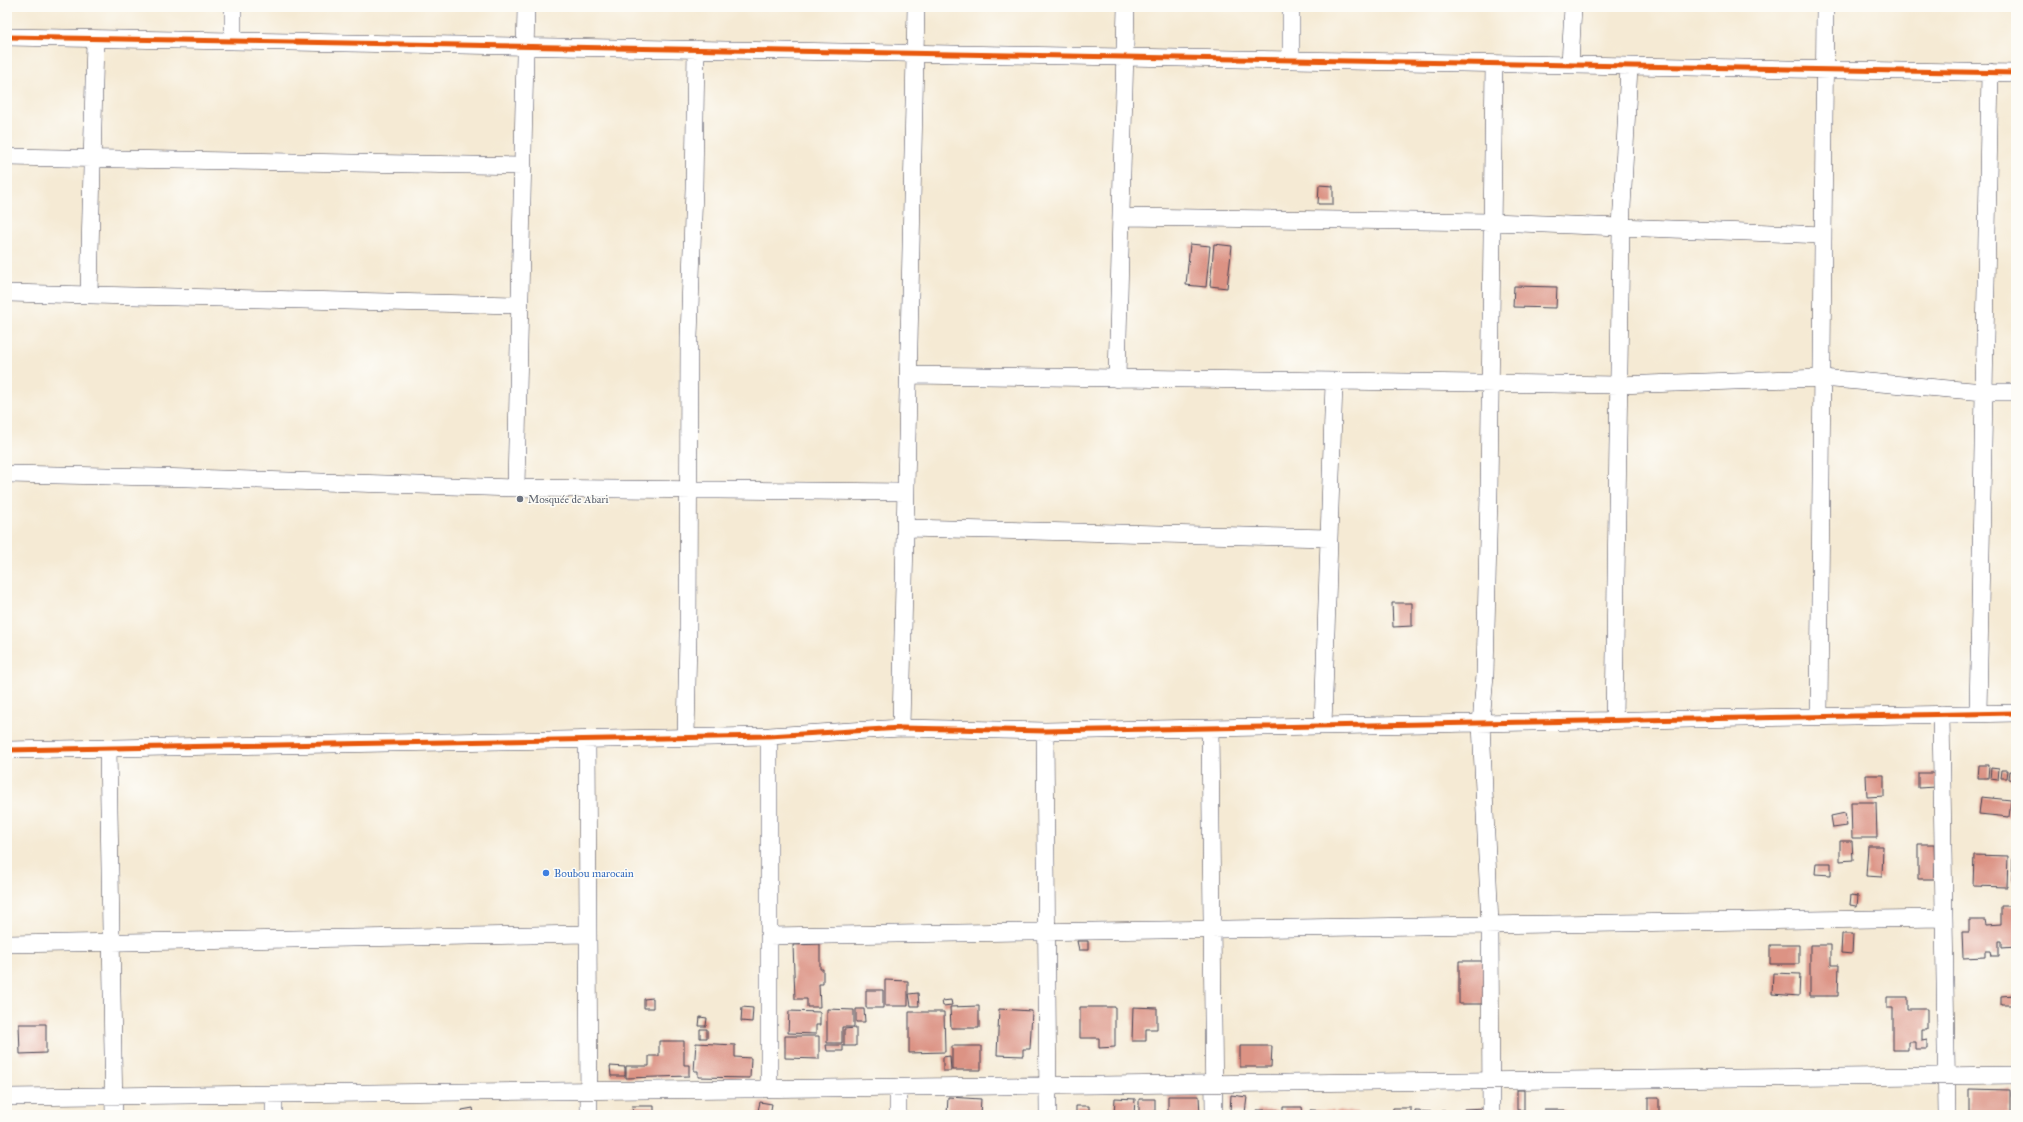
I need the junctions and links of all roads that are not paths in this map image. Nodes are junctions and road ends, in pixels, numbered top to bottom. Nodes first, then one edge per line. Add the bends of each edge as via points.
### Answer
1 (233, 7) edge
2 (526, 7) edge
3 (916, 7) edge
4 (1126, 7) edge
5 (1291, 7) edge
6 (1573, 7) edge
7 (1824, 7) edge
8 (7, 37) edge
9 (95, 38) junction
10 (233, 41) junction
11 (525, 46) junction
12 (696, 49) junction
13 (915, 53) junction
14 (1124, 57) junction
15 (1291, 60) junction
16 (1494, 64) junction
17 (1570, 65) junction
18 (1629, 66) junction
19 (1824, 69) junction
20 (1990, 72) junction
21 (2016, 73) edge
22 (7, 157) edge
23 (91, 158) junction
24 (523, 166) junction
25 (1122, 217) junction
26 (1492, 222) junction
27 (1621, 228) junction
28 (1823, 235) junction
29 (7, 292) edge
30 (89, 294) junction
31 (520, 305) junction
32 (908, 376) junction
33 (1822, 378) junction
34 (1117, 379) junction
35 (1334, 383) junction
36 (1491, 384) junction
37 (1618, 385) junction
38 (1984, 392) junction
39 (2016, 392) edge
40 (7, 474) edge
41 (516, 488) junction
42 (689, 490) junction
43 (906, 492) junction
44 (906, 528) junction
45 (1329, 538) junction
46 (1978, 713) junction
47 (2016, 713) edge
48 (1941, 714) junction
49 (1819, 716) junction
50 (1614, 720) junction
51 (1481, 723) junction
52 (1323, 726) junction
53 (901, 728) junction
54 (1210, 728) junction
55 (1044, 731) junction
56 (769, 736) junction
57 (686, 737) junction
58 (587, 739) junction
59 (108, 748) junction
60 (7, 750) edge
61 (1944, 918) junction
62 (1490, 925) junction
63 (1212, 930) junction
64 (1047, 932) junction
65 (588, 934) junction
66 (769, 936) junction
67 (111, 943) junction
68 (7, 944) edge
69 (2016, 1075) edge
70 (1946, 1076) junction
71 (1490, 1081) junction
72 (1214, 1084) junction
73 (1048, 1086) junction
74 (898, 1087) junction
75 (769, 1089) junction
76 (589, 1090) junction
77 (274, 1094) junction
78 (113, 1096) junction
79 (7, 1097) edge
80 (114, 1115) edge
81 (274, 1115) edge
82 (589, 1115) edge
83 (898, 1115) edge
84 (1048, 1115) edge
85 (1214, 1115) edge
86 (1491, 1115) edge
87 (1946, 1115) edge

1 - 10 street
2 - 11 street
3 - 13 street
4 - 14 street
5 - 15 street
6 - 17 street
7 - 19 street
8 - 9 street
9 - 10 street
9 - 23 street
10 - 11 street
11 - 12 street
11 - 24 street
12 - 13 street
12 - 42 street via 689,338
13 - 14 street
13 - 32 street
14 - 15 street
14 - 25 street
15 - 16 street
16 - 17 street
16 - 26 street
17 - 18 street
18 - 19 street
18 - 27 street
19 - 20 street
19 - 28 street
20 - 21 street
20 - 38 street
22 - 23 street
23 - 24 street
23 - 30 street
24 - 31 street
25 - 26 street
25 - 34 street
26 - 27 street
26 - 36 street
27 - 28 street
27 - 37 street
28 - 33 street
29 - 30 street
30 - 31 street
31 - 41 street
32 - 34 street
32 - 43 street
33 - 37 street
33 - 38 street
33 - 49 street
34 - 35 street
35 - 36 street
35 - 45 street
36 - 37 street
36 - 51 street via 1485,675
37 - 50 street
38 - 39 street
38 - 46 street
40 - 41 street
41 - 42 street
42 - 43 street
42 - 57 street
43 - 44 street
44 - 45 street
44 - 53 street
45 - 52 street
46 - 47 street
46 - 48 street
48 - 49 street
48 - 61 street
49 - 50 street
50 - 51 street
51 - 52 street
51 - 62 street
52 - 54 street
53 - 55 street
53 - 56 street
54 - 55 street
54 - 63 street
55 - 64 street
56 - 57 street
56 - 66 street
57 - 58 street
58 - 59 street
58 - 65 street
59 - 60 street
59 - 67 street
61 - 62 street
61 - 70 street
62 - 63 street
62 - 71 street
63 - 64 street
63 - 72 street
64 - 66 street
64 - 73 street
65 - 67 street
65 - 76 street
66 - 75 street
67 - 68 street
67 - 78 street
69 - 70 street
70 - 71 street
70 - 87 street
71 - 72 street
71 - 86 street
72 - 73 street
72 - 85 street
73 - 74 street
73 - 84 street
74 - 75 street
74 - 83 street
75 - 76 street
76 - 77 street
76 - 82 street
77 - 78 street
77 - 81 street
78 - 79 street
78 - 80 street

